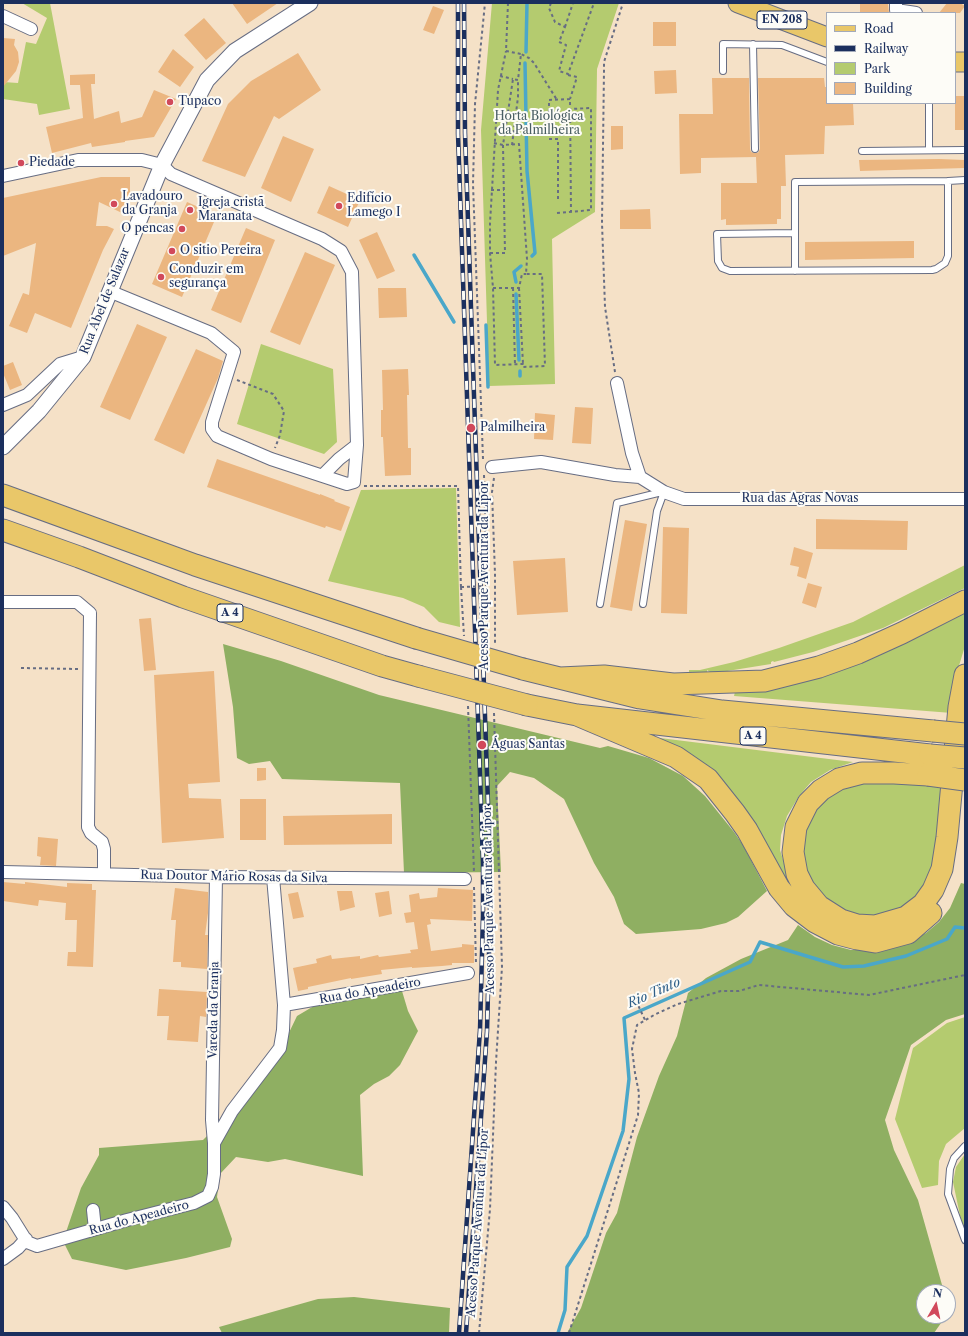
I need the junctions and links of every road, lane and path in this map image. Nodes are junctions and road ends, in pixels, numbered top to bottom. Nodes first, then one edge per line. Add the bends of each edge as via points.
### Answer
1 (310, 3) edge
2 (485, 3) edge
3 (508, 3) edge
4 (551, 3) edge
5 (573, 3) edge
6 (594, 3) edge
7 (624, 3) edge
8 (738, 3) edge
9 (896, 3) edge
10 (909, 12) edge
11 (3, 16) edge
12 (564, 27) junction
13 (31, 29) dead end
14 (826, 37) edge
15 (753, 44) junction
16 (506, 51) junction
17 (521, 54) junction
18 (826, 62) edge
19 (723, 71) dead end
20 (568, 74) junction
21 (500, 76) junction
22 (513, 80) junction
23 (518, 80) junction
24 (570, 99) junction
25 (557, 100) junction
26 (929, 104) edge
27 (570, 109) junction
28 (494, 143) junction
29 (503, 145) junction
30 (512, 145) junction
31 (755, 148) dead end
32 (929, 150) junction
33 (965, 150) edge
34 (862, 152) dead end
35 (162, 165) junction
36 (3, 176) edge
37 (948, 180) junction
38 (965, 180) edge
39 (491, 190) junction
40 (504, 190) junction
41 (558, 199) dead end
42 (571, 212) junction
43 (557, 213) dead end
44 (795, 233) junction
45 (490, 253) junction
46 (795, 271) junction
47 (526, 274) junction
48 (492, 288) junction
49 (513, 288) junction
50 (519, 288) junction
51 (109, 291) junction
52 (83, 357) junction
53 (523, 364) junction
54 (515, 365) junction
55 (227, 376) junction
56 (617, 383) joint
57 (3, 405) edge
58 (356, 445) junction
59 (3, 447) edge
60 (271, 459) junction
61 (489, 467) junction
62 (322, 475) junction
63 (640, 477) junction
64 (354, 482) junction
65 (664, 492) junction
66 (3, 495) edge
67 (965, 499) edge
68 (3, 530) edge
69 (965, 601) edge
70 (3, 602) edge
71 (600, 604) dead end
72 (643, 604) dead end
73 (494, 650) dead end
74 (21, 668) dead end
75 (89, 670) junction
76 (965, 675) edge
77 (560, 678) junction
78 (494, 710) dead end
79 (576, 716) junction
80 (965, 734) edge
81 (470, 742) dead end
82 (965, 758) edge
83 (965, 780) edge
84 (965, 788) edge
85 (3, 872) edge
86 (104, 874) junction
87 (216, 877) junction
88 (273, 877) junction
89 (470, 880) junction
90 (468, 973) joint
91 (965, 975) edge
92 (629, 999) dead end
93 (284, 1006) junction
94 (645, 1020) junction
95 (214, 1143) junction
96 (965, 1146) edge
97 (3, 1206) edge
98 (93, 1210) dead end
99 (95, 1229) junction
100 (26, 1239) junction
101 (965, 1240) edge
102 (3, 1259) edge
103 (479, 1333) edge
104 (569, 1333) edge

1 - 35 street, Rua Abel de Salazar via 235,51 207,80
2 - 61 path via 475,104 473,184
3 - 16 path
4 - 12 path via 549,8 555,22
5 - 12 path
6 - 20 path
7 - 56 path via 604,62 602,223 605,307
8 - 14 main road, EN 208
9 - 10 street via 896,10
11 - 13 street
12 - 20 path via 559,42 566,45 558,71
15 - 18 lane via 782,44
15 - 19 lane via 723,44
15 - 31 lane
16 - 17 path
16 - 21 path
17 - 23 path
17 - 25 path via 534,63
20 - 24 path via 577,77
21 - 22 path
21 - 28 path
22 - 23 path
22 - 29 path
23 - 30 path
24 - 25 path
24 - 27 path
25 - 41 path via 549,100 549,139 558,139
26 - 32 lane
27 - 42 path
27 - 42 path via 592,108 591,210
28 - 29 path
28 - 39 path
29 - 30 path
29 - 40 path
30 - 47 path via 519,144
32 - 33 lane
32 - 34 lane
35 - 36 street via 142,160 78,160
35 - 51 street, Rua Abel de Salazar
35 - 58 street via 171,174 322,239 341,251 352,272
37 - 38 lane
37 - 44 lane via 795,182
37 - 46 lane via 948,253 945,263 940,267 932,270
39 - 40 path
39 - 45 path
40 - 45 path via 505,253
42 - 43 path
44 - 46 lane
44 - 46 lane via 717,234 718,261 724,270
45 - 48 path
47 - 50 path via 522,274
47 - 53 path via 542,274 545,366 523,367
48 - 49 path
48 - 54 path via 495,365
49 - 50 path
49 - 54 path
50 - 53 path
51 - 52 street, Rua Abel de Salazar
51 - 55 street via 211,333 234,352
52 - 57 street via 60,364 27,395
52 - 59 street, Rua Abel de Salazar via 39,411
53 - 54 path
55 - 60 path via 273,394 284,411 280,435
55 - 60 street via 212,422 212,430 217,436
56 - 63 street via 632,453
58 - 62 street
58 - 64 street
60 - 62 street
61 - 63 street, Rua das Agras Novas via 541,462
61 - 64 path, bridge via 487,586 461,587 462,598 458,486 366,487
61 - 73 path, Acesso Parque Aventura da Lipor via 495,574
62 - 64 street via 347,484
63 - 65 street, Rua das Agras Novas
65 - 67 street, Rua das Agras Novas via 684,499
65 - 71 lane via 617,503
65 - 72 lane via 657,511
66 - 77 highway, A 4, bridge via 195,565 416,638
68 - 79 highway, A 4, bridge via 183,597 382,666
69 - 77 highway via 858,653 764,681 673,684 604,676
70 - 75 street via 77,602 90,613
74 - 75 path
75 - 86 street via 88,827 102,842
76 - 83 highway, bridge via 959,707 947,837 942,868 933,890 923,904 906,917 875,926 857,925 841,920 819,906 804,888 797,874 793,852 796,827 808,803 821,790 839,779 862,773 894,773 928,776
77 - 80 highway, A 4, bridge via 640,698 722,711
78 - 103 path, Acesso Parque Aventura da Lipor via 502,967 490,1209
79 - 82 highway, A 4, bridge
79 - 84 highway via 676,757 708,779 747,830 780,888 794,906 815,922 838,934 856,939 875,942 908,933 943,900 954,873 961,838
81 - 89 path
85 - 86 street, Rua Doutor Mário Rosas da Silva
86 - 87 street, Rua Doutor Mário Rosas da Silva
87 - 88 street, Rua Doutor Mário Rosas da Silva
87 - 95 street, Vareda da Granja via 212,1120
88 - 89 street, Rua Doutor Mário Rosas da Silva
88 - 93 street
89 - 90 path via 476,970
90 - 93 street, Rua do Apeadeiro
91 - 94 path via 869,995 759,984 739,991 721,991 678,1004
92 - 94 path via 638,1004
93 - 95 street, Rua do Apeadeiro via 280,1048 232,1111
94 - 104 path via 637,1024 632,1049 639,1093 638,1115
95 - 99 street, Rua do Apeadeiro via 214,1174 208,1196 194,1203
96 - 101 lane via 954,1158 948,1183 948,1194
97 - 100 street
98 - 99 street
99 - 100 street, Rua do Apeadeiro via 37,1246
100 - 102 street

